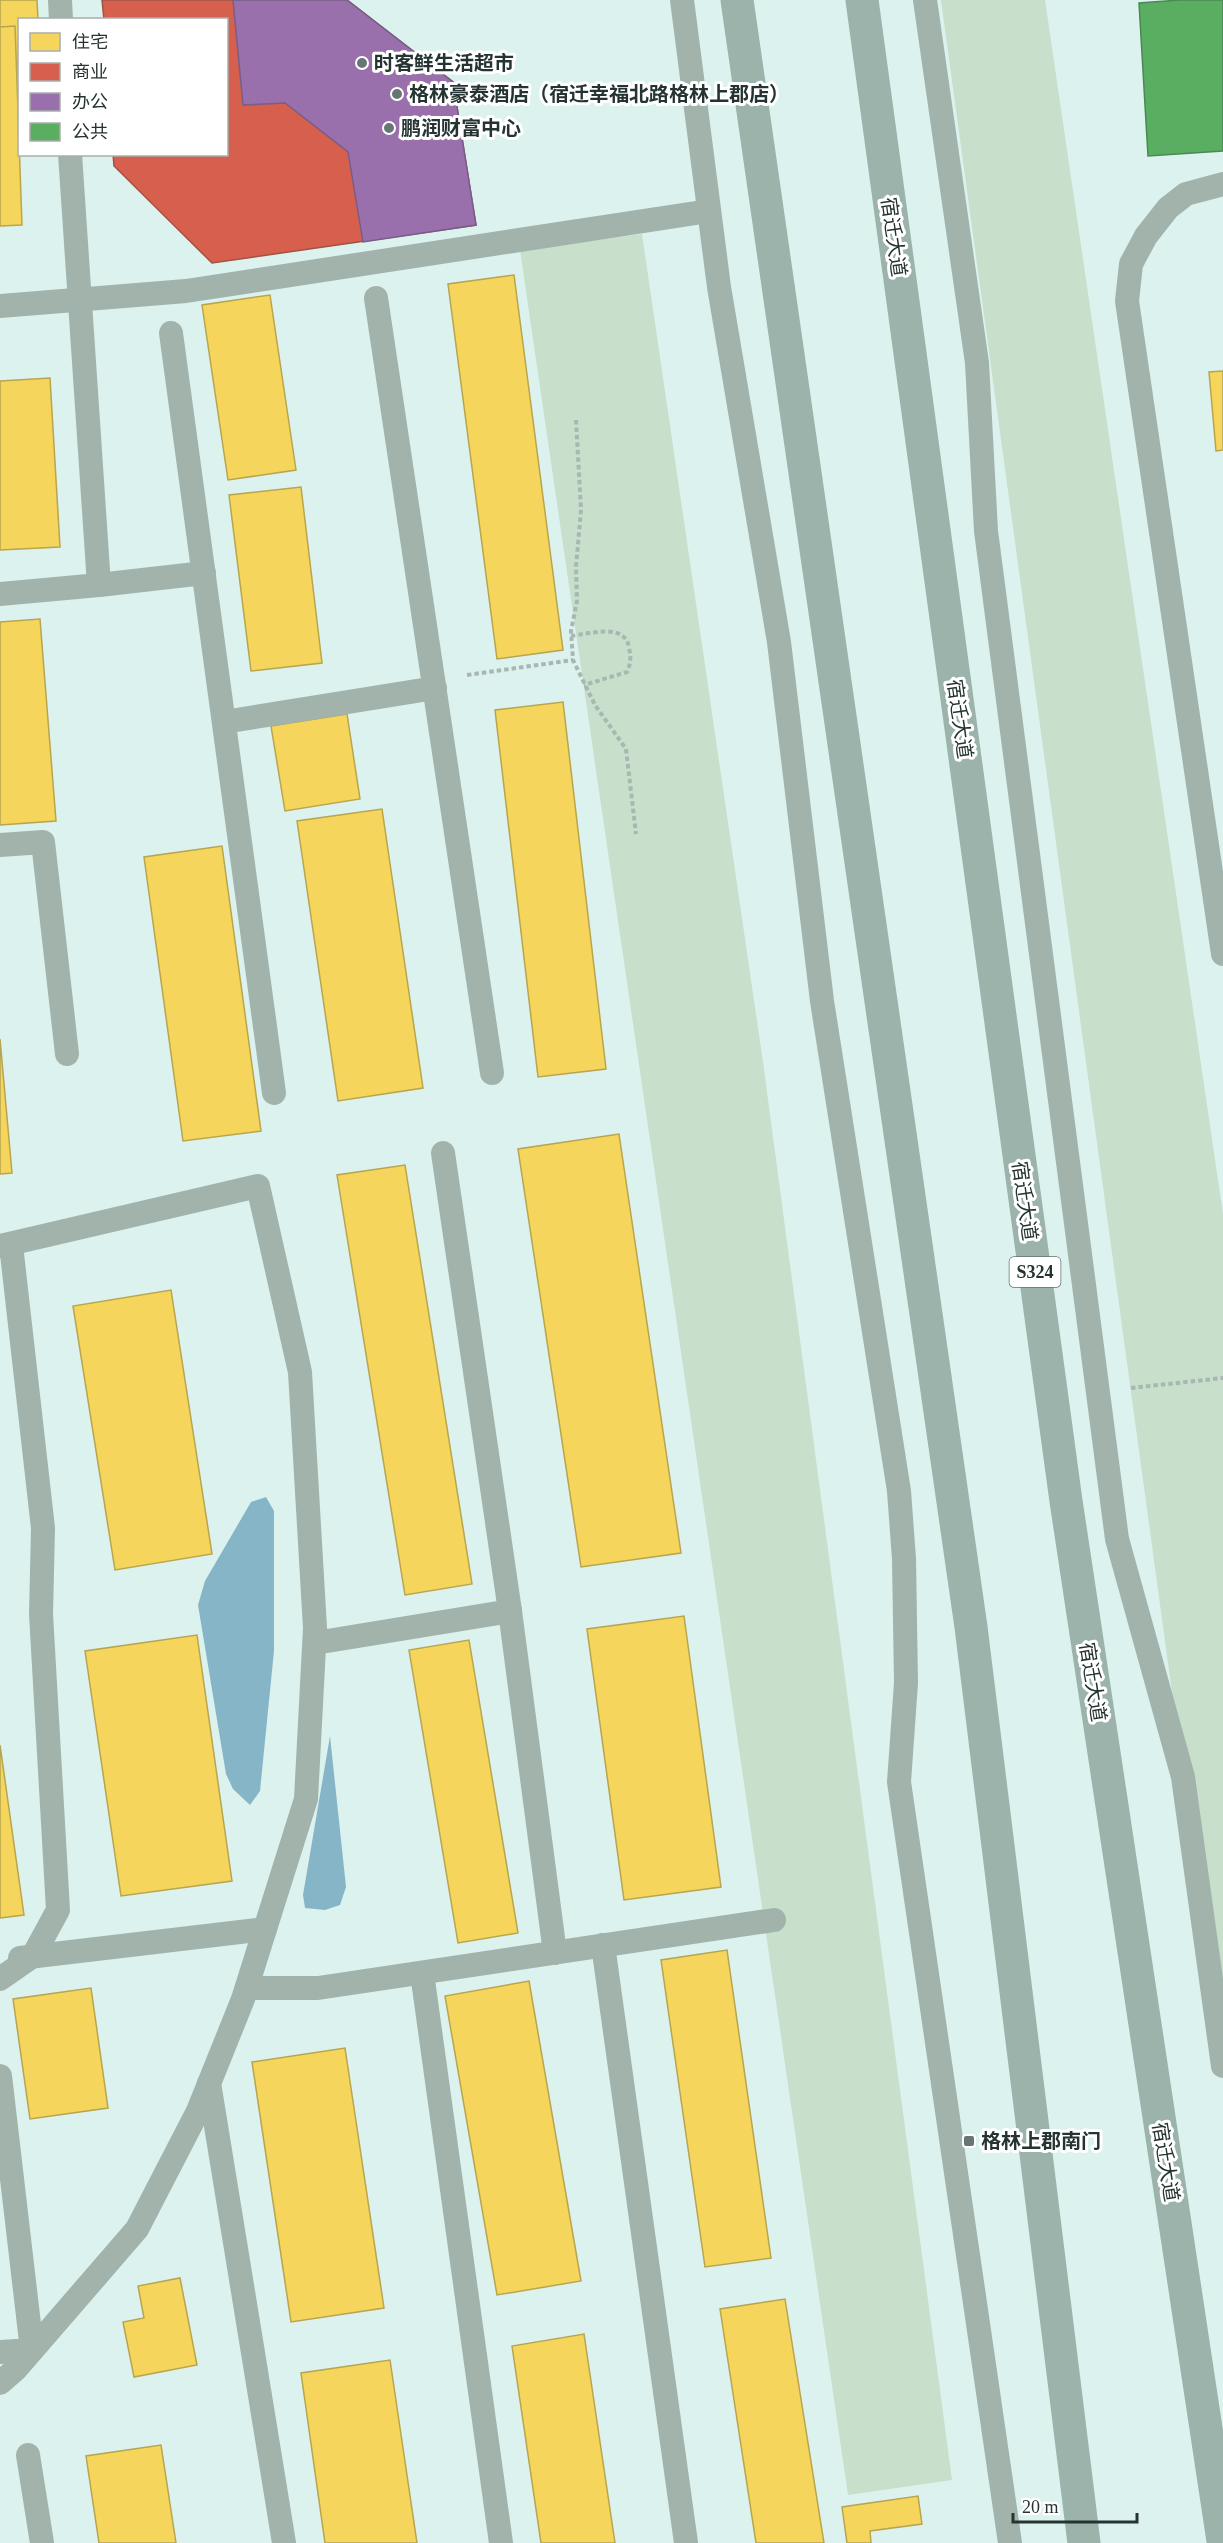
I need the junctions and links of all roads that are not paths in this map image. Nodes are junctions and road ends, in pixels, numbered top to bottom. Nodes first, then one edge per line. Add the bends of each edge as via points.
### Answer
1 (60, 0) edge
2 (682, 0) edge
3 (737, 0) edge
4 (862, 0) edge
5 (926, 0) edge
6 (61, 18) edge
7 (70, 156) edge
8 (1223, 184) edge
9 (709, 211) junction
10 (376, 298) dead end
11 (80, 301) junction
12 (0, 306) edge
13 (171, 333) dead end
14 (204, 573) junction
15 (99, 585) junction
16 (0, 594) edge
17 (434, 684) junction
18 (224, 722) junction
19 (0, 844) edge
20 (1223, 954) edge
21 (67, 1054) dead end
22 (492, 1073) dead end
23 (274, 1093) dead end
24 (443, 1153) dead end
25 (6, 1245) edge
26 (510, 1611) junction
27 (315, 1643) junction
28 (774, 1920) dead end
29 (265, 1929) junction
30 (603, 1945) junction
31 (555, 1953) junction
32 (33, 1956) junction
33 (0, 1961) edge
34 (422, 1973) junction
35 (0, 1979) edge
36 (247, 1988) junction
37 (1223, 2066) edge
38 (0, 2076) edge
39 (209, 2084) junction
40 (32, 2350) junction
41 (0, 2352) edge
42 (0, 2383) edge
43 (28, 2455) dead end
44 (1223, 2541) edge
45 (42, 2543) edge
46 (284, 2543) edge
47 (501, 2543) edge
48 (686, 2543) edge
49 (1010, 2543) edge
50 (1084, 2543) edge

1 - 6 lane
2 - 9 lane
3 - 50 main road via 971,1627
4 - 44 main road, 宿迁大道 / S324 via 1068,1513
5 - 37 lane via 977,363 986,531 1117,1539 1183,1777
7 - 11 lane
8 - 20 lane via 1186,194 1146,236 1131,264 1127,301
9 - 11 lane via 186,291
9 - 49 lane via 779,642 822,1001 899,1491 906,1683 899,1782
10 - 17 lane
11 - 12 lane
11 - 15 lane
13 - 14 lane
14 - 15 lane
14 - 18 lane
15 - 16 lane
17 - 18 lane
17 - 22 lane
18 - 23 lane
19 - 21 lane via 43,842
24 - 26 lane
25 - 27 lane via 258,1186 300,1372
25 - 32 lane via 43,1528 41,1614 58,1910
26 - 27 lane
26 - 31 lane
27 - 29 lane via 306,1799
28 - 30 lane
29 - 32 lane
29 - 36 lane
30 - 31 lane
30 - 48 lane
31 - 34 lane
32 - 33 lane
32 - 35 lane
34 - 36 lane via 318,1988
34 - 47 lane
36 - 39 lane
38 - 40 lane
39 - 40 lane via 137,2229
39 - 46 lane
40 - 41 lane
40 - 42 lane
43 - 45 lane

